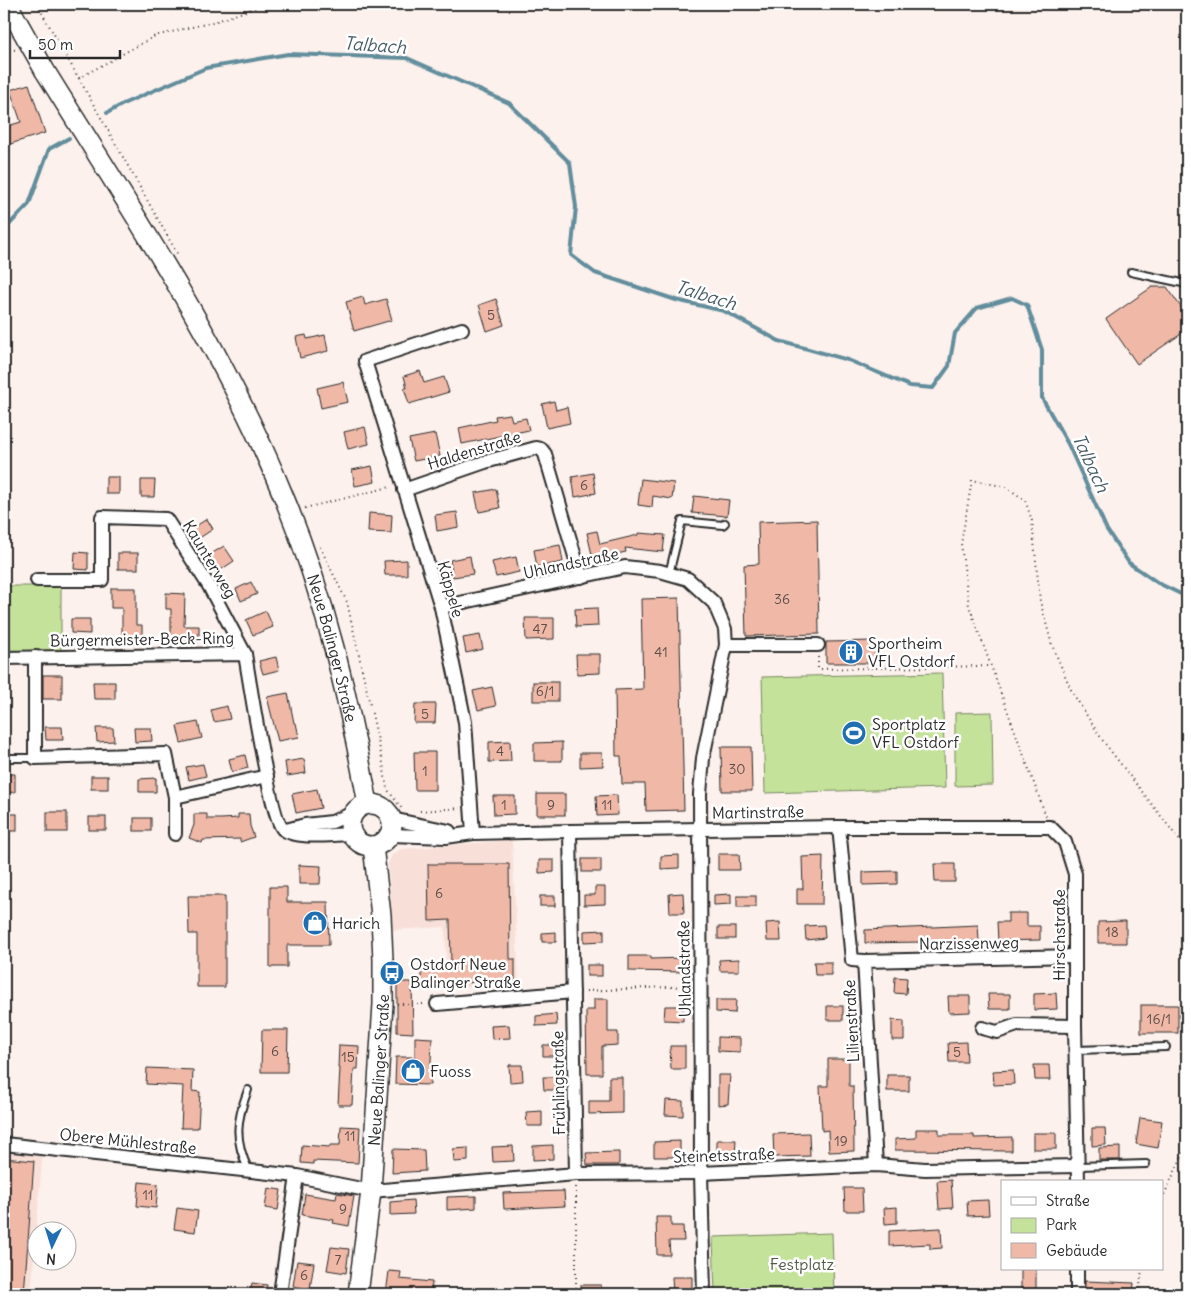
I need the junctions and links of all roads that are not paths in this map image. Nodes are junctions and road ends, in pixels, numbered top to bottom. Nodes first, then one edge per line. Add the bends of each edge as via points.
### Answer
1 (8, 4) edge
2 (1131, 272) dead end
3 (1187, 284) edge
4 (462, 330) dead end
5 (403, 487) junction
6 (725, 522) dead end
7 (670, 574) junction
8 (581, 577) junction
9 (37, 580) dead end
10 (441, 607) junction
11 (818, 645) road end
12 (726, 646) junction
13 (245, 654) junction
14 (35, 657) junction
15 (4, 658) edge
16 (4, 758) edge
17 (35, 758) junction
18 (267, 776) junction
19 (175, 797) junction
20 (361, 808) junction
21 (396, 822) junction
22 (1050, 827) joint
23 (839, 828) junction
24 (699, 829) junction
25 (284, 831) junction
26 (570, 831) junction
27 (470, 833) junction
28 (175, 834) dead end
29 (351, 834) junction
30 (373, 846) junction
31 (1075, 956) junction
32 (864, 962) junction
33 (573, 992) junction
34 (437, 1004) road end
35 (1075, 1026) junction
36 (982, 1028) dead end
37 (1166, 1047) dead end
38 (1076, 1050) junction
39 (248, 1090) dead end
40 (4, 1144) edge
41 (1146, 1164) dead end
42 (876, 1165) junction
43 (1078, 1166) junction
44 (249, 1170) junction
45 (701, 1173) junction
46 (576, 1174) junction
47 (297, 1176) junction
48 (1078, 1180) edge
49 (372, 1191) junction
50 (1077, 1270) edge
51 (280, 1294) edge
52 (358, 1294) edge
53 (704, 1294) edge
54 (1077, 1294) edge

1 - 20 main road, Neue Balinger Straße, bridge via 218,359 283,494 323,606 339,662
2 - 3 lane
4 - 5 street, Käppele via 365,361
5 - 8 street, Haldenstraße via 536,448 542,449
5 - 10 street, Käppele
6 - 7 lane via 723,525 682,521
7 - 8 street, Uhlandstraße via 625,567
7 - 12 street, Uhlandstraße via 688,579 714,603 726,629
8 - 10 street, Uhlandstraße
9 - 13 street, Kaunterweg via 102,580 102,517 166,519 209,586
10 - 27 street, Käppele via 465,722
11 - 12 street
12 - 24 street, Uhlandstraße via 703,758
13 - 14 street, Bürgermeister-Beck-Ring
13 - 18 street, Bürgermeister-Beck-Ring
14 - 15 street, Bürgermeister-Beck-Ring
14 - 17 street, Bürgermeister-Beck-Ring
16 - 17 lane
17 - 19 street via 166,754
18 - 19 street
18 - 25 street, Bürgermeister-Beck-Ring via 276,814
19 - 28 street
20 - 21 main road via 376,804
20 - 25 street via 332,822
20 - 29 main road, Neue Balinger Straße via 350,823
21 - 27 street, Martinstraße via 446,837
21 - 30 main road via 382,844
22 - 23 street, Martinstraße
22 - 31 street, Hirschstraße via 1065,842 1076,874
23 - 24 street, Martinstraße
23 - 32 street, Lilienstraße via 852,960
24 - 26 street, Martinstraße
24 - 45 street, Uhlandstraße
25 - 29 street via 298,835
26 - 27 street, Martinstraße
26 - 33 street, Frühlingstraße
29 - 30 main road via 365,846
30 - 49 main road, Neue Balinger Straße via 383,951
31 - 32 street, Narzissenweg
31 - 35 street, Hirschstraße
32 - 42 street, Lilienstraße
33 - 34 street
33 - 46 street, Frühlingstraße
35 - 36 street via 1016,1025 997,1032
35 - 38 street, Hirschstraße
37 - 38 lane
38 - 43 street, Hirschstraße
39 - 44 lane via 240,1113 238,1137 241,1155
40 - 44 street, Obere Mühlestraße
41 - 43 lane
42 - 43 street, Steinetsstraße via 925,1170
42 - 45 street, Steinetsstraße
43 - 48 street, Hirschstraße
44 - 47 street, Obere Mühlestraße
45 - 46 street, Steinetsstraße
45 - 53 street, Uhlandstraße
46 - 49 street, Steinetsstraße
47 - 49 street, Obere Mühlestraße
47 - 51 street
49 - 52 main road, Neue Balinger Straße
50 - 54 street

